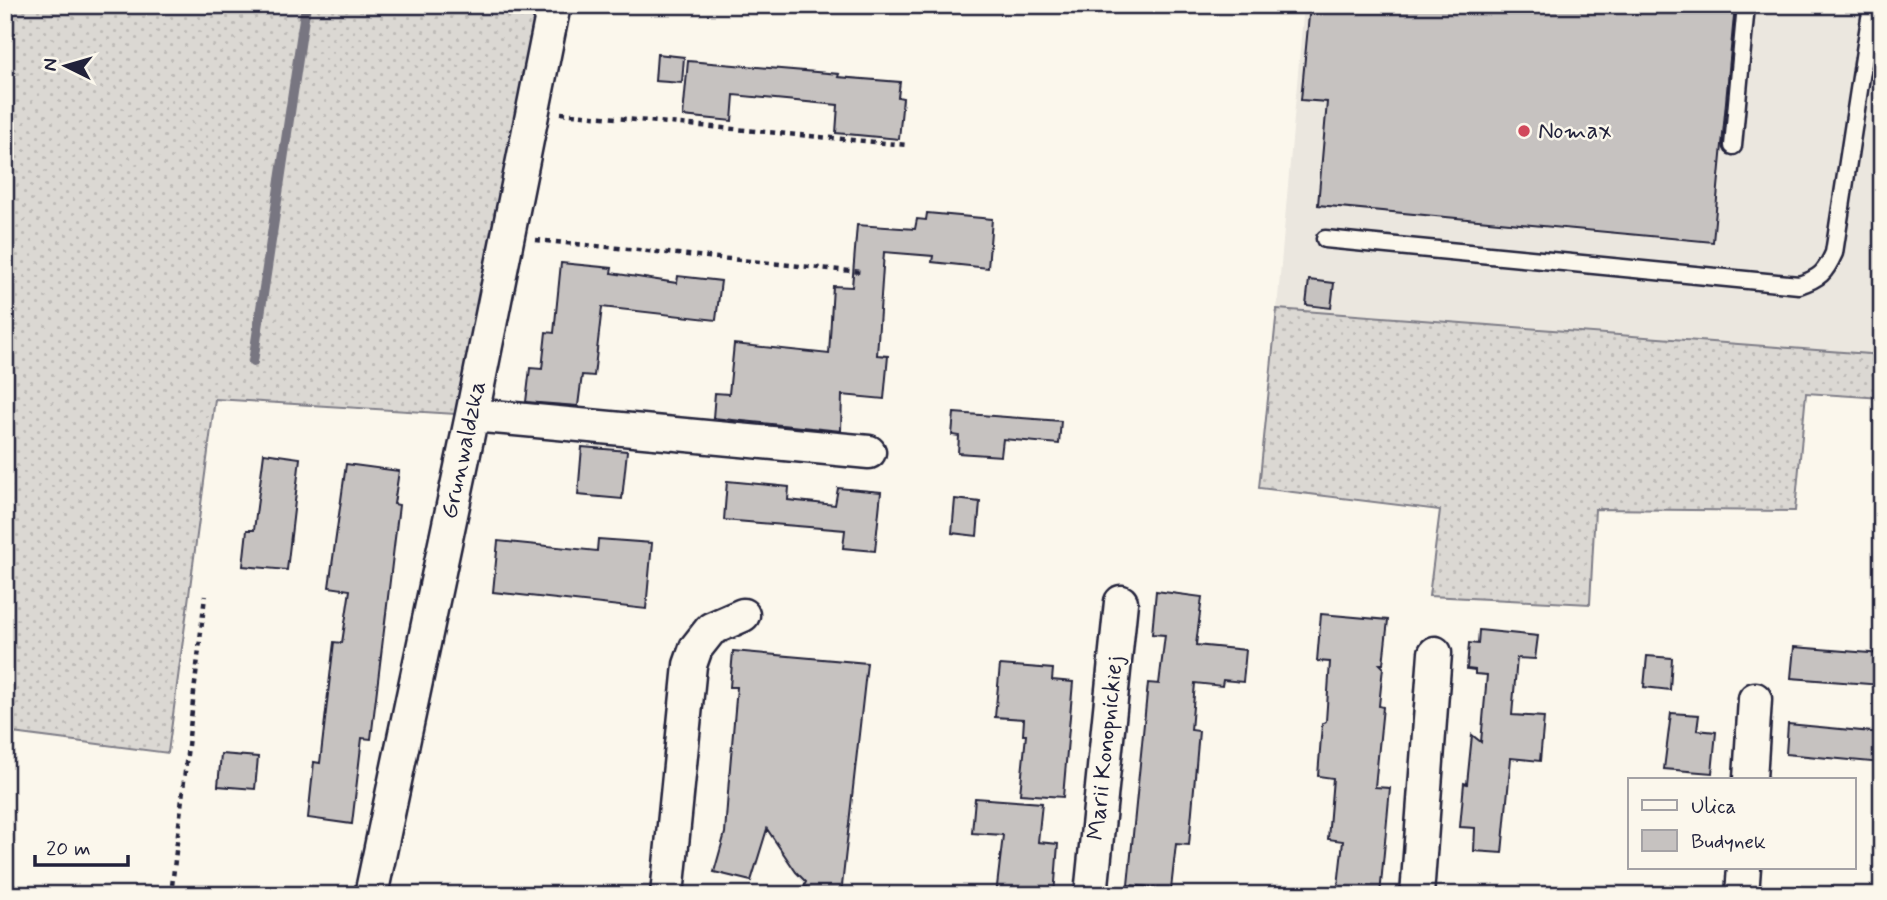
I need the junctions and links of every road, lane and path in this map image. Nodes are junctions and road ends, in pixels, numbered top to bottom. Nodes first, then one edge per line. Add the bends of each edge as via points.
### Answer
1 (554, 5) edge
2 (1746, 5) edge
3 (1872, 5) edge
4 (533, 110) junction
5 (908, 145) dead end
6 (1733, 146) dead end
7 (508, 237) junction
8 (1325, 239) dead end
9 (861, 272) dead end
10 (472, 415) junction
11 (869, 452) dead end
12 (205, 597) dead end
13 (1121, 602) dead end
14 (743, 615) dead end
15 (1435, 653) dead end
16 (1755, 699) dead end
17 (1750, 778) edge
18 (1744, 869) edge
19 (171, 895) edge
20 (371, 895) edge
21 (667, 895) edge
22 (1091, 895) edge
23 (1417, 895) edge
24 (1742, 895) edge

1 - 4 street, Grunwaldzka
2 - 6 lane
3 - 8 lane via 1834,253 1825,271 1813,280 1799,285
4 - 5 path
4 - 7 street, Grunwaldzka
7 - 9 path
7 - 10 street, Grunwaldzka
10 - 11 street
10 - 20 street, Grunwaldzka
12 - 19 path
13 - 22 street, Marii Konopnickiej
14 - 21 street via 711,629 690,665
15 - 23 street
16 - 17 street
18 - 24 street

